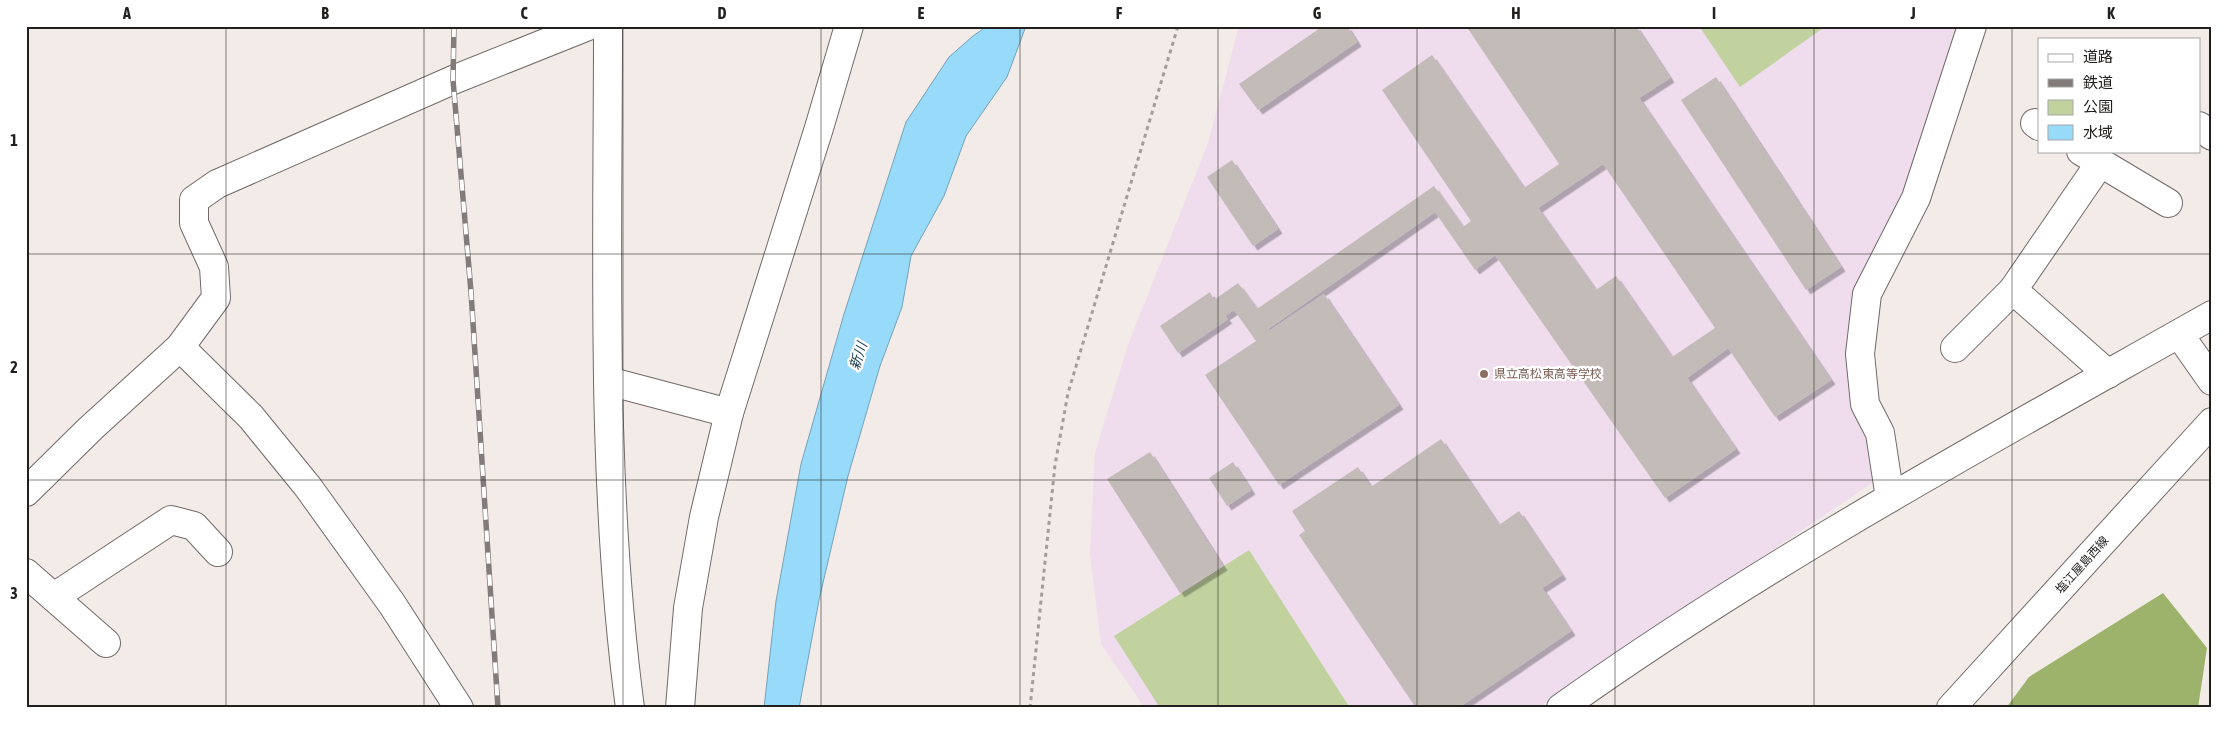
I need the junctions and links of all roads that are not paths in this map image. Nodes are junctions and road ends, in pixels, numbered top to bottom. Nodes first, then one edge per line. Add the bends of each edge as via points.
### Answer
1 (588, 26) edge
2 (608, 26) edge
3 (849, 26) edge
4 (1972, 26) edge
5 (2200, 127) edge
6 (2212, 136) edge
7 (2090, 157) edge
8 (2168, 203) dead end
9 (2013, 290) junction
10 (2212, 315) edge
11 (2179, 334) junction
12 (180, 347) junction
13 (1955, 348) dead end
14 (2108, 374) junction
15 (608, 381) junction
16 (2212, 381) edge
17 (729, 413) junction
18 (2212, 422) edge
19 (26, 492) edge
20 (1890, 498) junction
21 (218, 552) dead end
22 (26, 572) edge
23 (54, 596) junction
24 (106, 643) dead end
25 (1574, 704) edge
26 (459, 708) edge
27 (630, 708) edge
28 (680, 708) edge
29 (1951, 708) edge

1 - 12 street via 453,80 244,172 217,184 194,200 194,223 214,268 216,298
2 - 15 street
3 - 17 street
4 - 20 street via 1916,198 1867,294 1860,354 1865,404 1880,433
5 - 6 street
7 - 8 street
7 - 9 street
9 - 13 street
9 - 14 street
10 - 11 street
11 - 14 street
11 - 16 street
12 - 19 street
12 - 26 street via 252,417 308,487 392,604
14 - 20 street
15 - 17 street
15 - 27 street via 622,651
17 - 28 street via 704,517 688,608
18 - 29 street, 塩江屋島西線
20 - 25 street via 1756,578
21 - 23 street via 194,526 171,520
22 - 23 street
23 - 24 street

